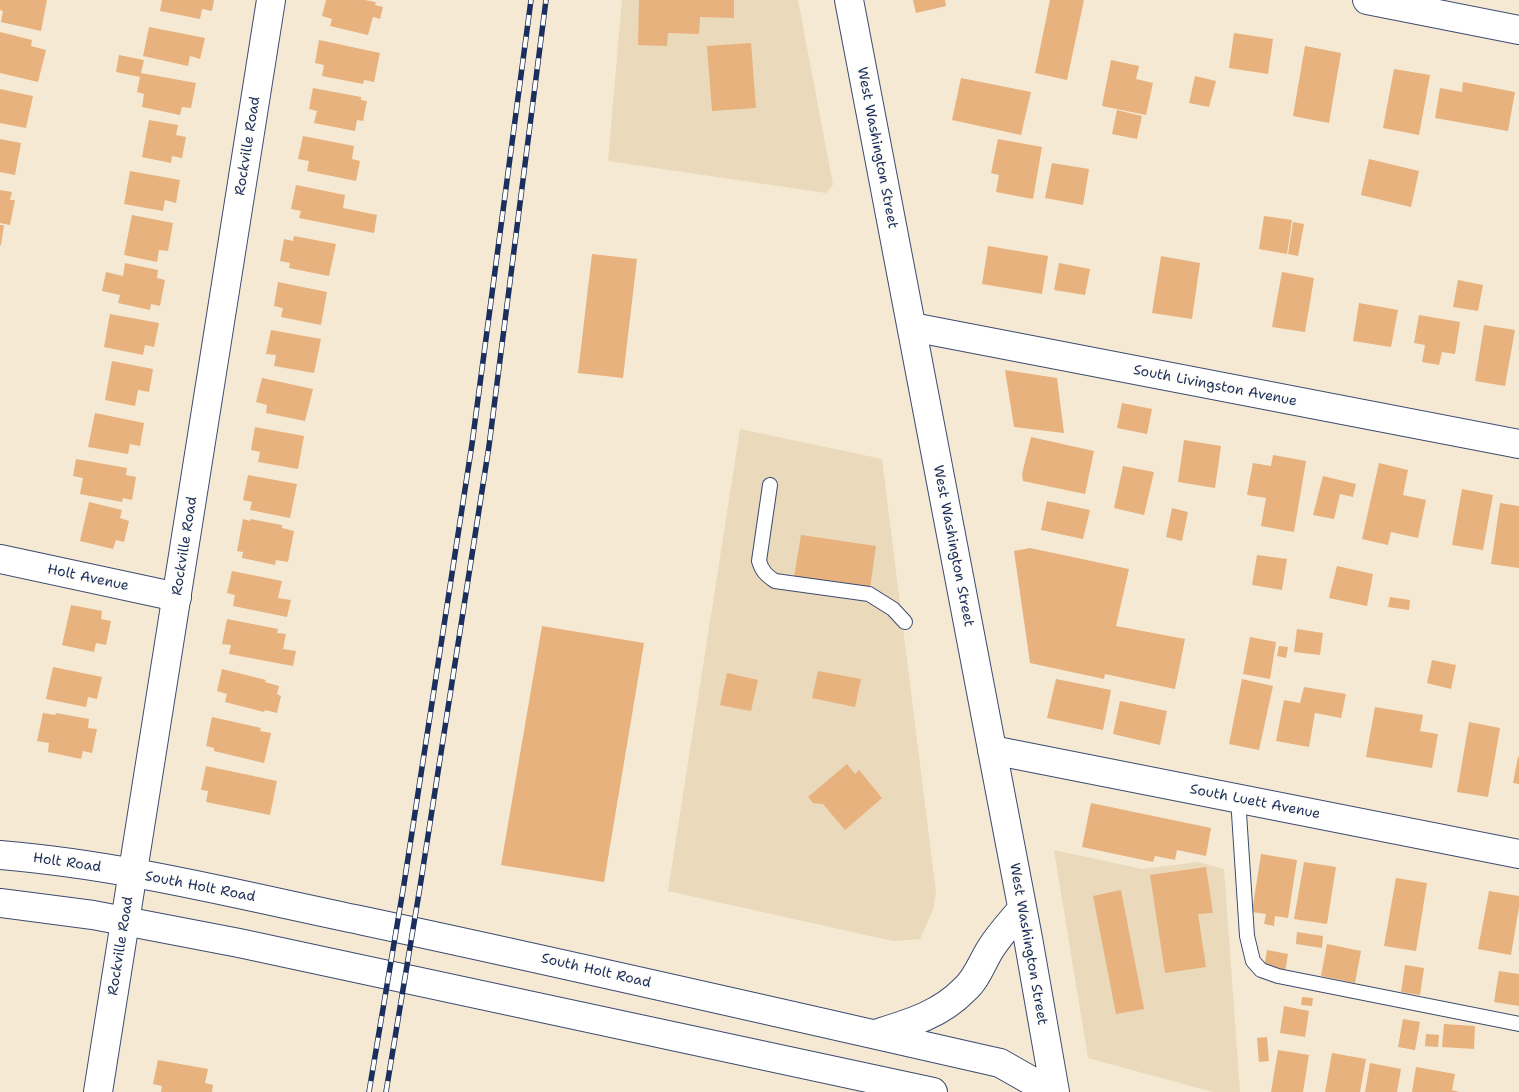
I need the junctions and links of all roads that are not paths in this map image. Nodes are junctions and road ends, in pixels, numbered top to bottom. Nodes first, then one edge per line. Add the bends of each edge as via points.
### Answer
1 (271, 0) edge
2 (849, 0) edge
3 (1367, 0) edge
4 (1519, 30) edge
5 (912, 326) junction
6 (1519, 444) edge
7 (770, 485) dead end
8 (0, 559) edge
9 (177, 597) junction
10 (905, 622) dead end
11 (992, 750) junction
12 (1238, 798) junction
13 (1519, 854) edge
14 (0, 855) edge
15 (133, 874) junction
16 (0, 902) edge
17 (1022, 908) junction
18 (125, 922) junction
19 (1519, 1024) edge
20 (875, 1035) junction
21 (98, 1092) edge
22 (933, 1092) edge
23 (1050, 1092) edge
24 (1055, 1092) edge

1 - 9 main road, Rockville Road
2 - 5 main road, West Washington Street
3 - 4 main road
5 - 6 main road, South Livingston Avenue
5 - 11 main road, West Washington Street
7 - 10 lane via 759,561 767,576 775,581 870,594 893,609
8 - 9 main road, Holt Avenue
9 - 15 main road, Rockville Road
11 - 12 main road, South Luett Avenue
11 - 17 main road, West Washington Street
12 - 13 main road, South Luett Avenue
12 - 19 lane via 1247,936 1253,961 1261,970
14 - 15 main road, Holt Road
15 - 18 main road, Rockville Road
15 - 20 main road, South Holt Road via 486,947
16 - 18 main road
17 - 20 main road via 991,948 966,989 938,1011
17 - 24 main road, West Washington Street
18 - 21 main road, Rockville Road
18 - 22 main road via 258,947
20 - 23 main road, South Holt Road via 1000,1063

